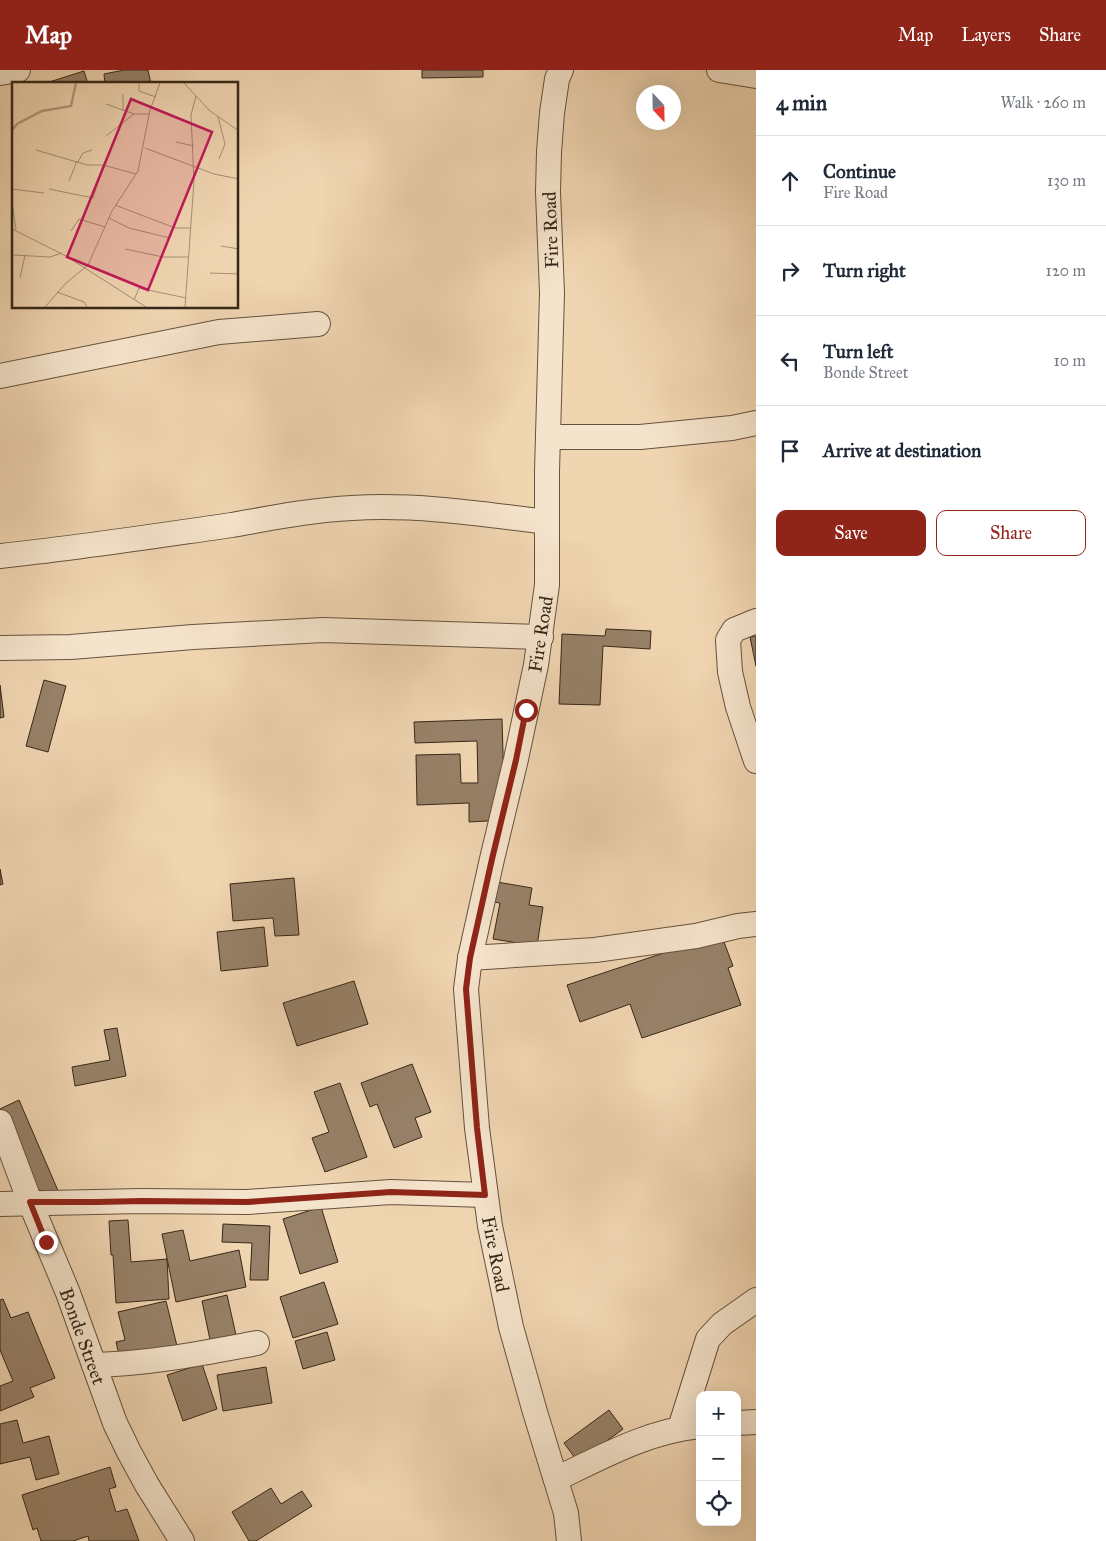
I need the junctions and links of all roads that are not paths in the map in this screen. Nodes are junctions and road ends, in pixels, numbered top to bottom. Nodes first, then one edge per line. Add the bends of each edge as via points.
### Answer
1 (18, 70) edge
2 (561, 70) edge
3 (719, 70) edge
4 (0, 73) edge
5 (756, 76) edge
6 (318, 324) dead end
7 (0, 376) edge
8 (756, 423) edge
9 (548, 438) junction
10 (547, 522) junction
11 (0, 556) edge
12 (756, 621) edge
13 (541, 637) junction
14 (0, 648) edge
15 (756, 761) edge
16 (756, 924) edge
17 (470, 958) junction
18 (0, 1122) edge
19 (485, 1195) junction
20 (30, 1202) junction
21 (0, 1204) edge
22 (756, 1300) edge
23 (258, 1343) dead end
24 (94, 1365) junction
25 (756, 1422) edge
26 (741, 1423) edge
27 (690, 1427) edge
28 (556, 1479) junction
29 (182, 1541) edge
30 (569, 1541) edge

1 - 4 street
2 - 9 street, Fire Road via 552,113 549,152 552,293
3 - 5 street
6 - 7 street via 219,332
8 - 9 street via 640,437
9 - 10 street, Fire Road
10 - 11 street via 432,509 351,508 118,543
10 - 13 street, Fire Road via 547,585
12 - 15 street via 734,630 728,640 730,672
13 - 14 street via 323,630 71,647
13 - 17 street, Fire Road
16 - 17 street via 596,950
17 - 19 street, Fire Road via 466,989
18 - 20 street, Bonde Street
19 - 20 street via 391,1192 247,1202
19 - 28 street, Fire Road via 511,1327
20 - 21 street
20 - 24 street, Bonde Street
22 - 27 street via 722,1324 708,1339
23 - 24 street via 126,1365
24 - 29 street, Bonde Street via 129,1452
25 - 26 street
27 - 28 street via 629,1444
28 - 30 street, Fire Road via 566,1512

